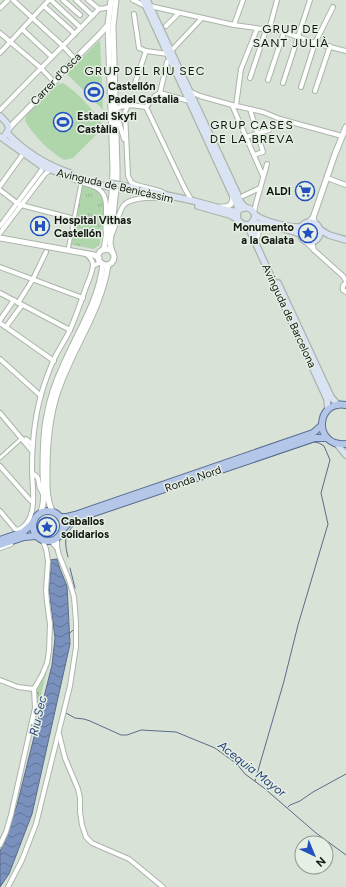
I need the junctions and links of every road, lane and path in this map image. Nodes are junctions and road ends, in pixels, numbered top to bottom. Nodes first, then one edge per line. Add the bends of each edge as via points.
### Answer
1 (8, 0) edge
2 (13, 0) edge
3 (63, 0) edge
4 (76, 0) edge
5 (88, 0) edge
6 (116, 0) edge
7 (243, 0) edge
8 (277, 0) edge
9 (310, 0) edge
10 (51, 1) edge
11 (141, 2) edge
12 (110, 3) edge
13 (44, 6) junction
14 (333, 7) dead end
15 (0, 8) edge
16 (86, 9) junction
17 (101, 9) junction
18 (179, 13) junction
19 (134, 14) dead end
20 (80, 15) junction
21 (108, 15) junction
22 (93, 16) junction
23 (33, 18) junction
24 (202, 18) junction
25 (74, 21) junction
26 (108, 25) junction
27 (234, 25) junction
28 (166, 26) dead end
29 (81, 28) junction
30 (22, 29) junction
31 (257, 29) junction
32 (267, 30) junction
33 (284, 32) junction
34 (0, 33) edge
35 (75, 34) junction
36 (100, 34) junction
37 (298, 37) junction
38 (108, 38) junction
39 (10, 42) junction
40 (315, 43) junction
41 (63, 46) junction
42 (330, 46) junction
43 (146, 51) junction
44 (346, 51) edge
45 (0, 53) edge
46 (169, 55) junction
47 (52, 57) junction
48 (74, 59) junction
49 (41, 68) junction
50 (250, 78) dead end
51 (268, 80) dead end
52 (54, 82) junction
53 (135, 82) dead end
54 (283, 83) dead end
55 (301, 87) dead end
56 (189, 91) junction
57 (315, 91) dead end
58 (160, 92) junction
59 (200, 96) junction
60 (116, 101) junction
61 (191, 101) junction
62 (128, 105) junction
63 (234, 106) junction
64 (146, 107) junction
65 (116, 109) junction
66 (250, 109) junction
67 (0, 110) edge
68 (116, 119) junction
69 (4, 120) edge
70 (346, 126) edge
71 (269, 130) dead end
72 (8, 131) junction
73 (257, 133) junction
74 (342, 136) junction
75 (1, 137) edge
76 (246, 137) junction
77 (126, 145) junction
78 (23, 154) junction
79 (254, 155) junction
80 (267, 164) dead end
81 (42, 167) junction
82 (50, 170) junction
83 (41, 175) junction
84 (68, 176) junction
85 (264, 176) junction
86 (327, 178) junction
87 (81, 183) junction
88 (109, 185) junction
89 (346, 185) edge
90 (0, 186) edge
91 (260, 188) junction
92 (185, 189) junction
93 (0, 190) edge
94 (233, 195) junction
95 (243, 196) dead end
96 (168, 197) junction
97 (180, 199) junction
98 (192, 201) junction
99 (19, 204) junction
100 (218, 207) junction
101 (239, 211) junction
102 (251, 211) junction
103 (73, 218) junction
104 (313, 218) junction
105 (237, 219) junction
106 (308, 223) junction
107 (250, 224) junction
108 (315, 224) junction
109 (267, 225) junction
110 (302, 227) junction
111 (1, 230) edge
112 (319, 230) junction
113 (301, 236) junction
114 (109, 237) junction
115 (0, 238) edge
116 (257, 238) junction
117 (318, 238) junction
118 (6, 239) junction
119 (346, 240) edge
120 (312, 242) junction
121 (346, 243) edge
122 (68, 250) junction
123 (314, 250) junction
124 (46, 252) dead end
125 (112, 252) junction
126 (85, 254) junction
127 (101, 258) junction
128 (93, 266) junction
129 (0, 267) edge
130 (33, 279) junction
131 (346, 282) edge
132 (346, 292) edge
133 (0, 293) edge
134 (83, 298) junction
135 (18, 303) junction
136 (2, 325) edge
137 (70, 330) junction
138 (0, 359) edge
139 (54, 361) junction
140 (40, 396) junction
141 (338, 405) junction
142 (346, 405) edge
143 (328, 409) junction
144 (0, 413) edge
145 (321, 426) junction
146 (33, 436) junction
147 (23, 438) junction
148 (327, 438) junction
149 (27, 444) junction
150 (337, 444) junction
151 (346, 444) edge
152 (33, 445) junction
153 (32, 451) junction
154 (346, 454) edge
155 (0, 458) edge
156 (0, 466) edge
157 (32, 473) junction
158 (43, 494) junction
159 (33, 502) junction
160 (0, 511) edge
161 (41, 512) junction
162 (52, 512) junction
163 (60, 517) junction
164 (33, 523) junction
165 (62, 529) junction
166 (36, 536) junction
167 (0, 537) edge
168 (9, 537) junction
169 (19, 538) junction
170 (0, 540) edge
171 (50, 540) junction
172 (0, 545) edge
173 (0, 548) edge
174 (0, 680) edge
175 (34, 689) junction
176 (58, 734) junction
177 (0, 845) edge
178 (8, 887) edge
179 (162, 887) edge

1 - 15 street
2 - 23 street
3 - 20 street
4 - 16 street
5 - 17 street
6 - 60 street via 113,26
7 - 27 street
8 - 32 street
9 - 37 street
10 - 13 street
10 - 25 street
11 - 18 street
11 - 46 main road
12 - 17 street
12 - 21 street
13 - 23 street
13 - 35 street
14 - 40 street
16 - 20 street
16 - 22 street
17 - 21 street
17 - 22 street
18 - 24 street
18 - 28 street
19 - 43 street via 139,48
20 - 25 street
21 - 26 street
22 - 29 street
23 - 30 street
23 - 41 street
24 - 27 street
24 - 46 street
25 - 29 street
26 - 36 street, Carrer d'Osca
26 - 38 street
27 - 31 street
29 - 35 street
30 - 39 street
30 - 47 street
31 - 32 street
31 - 63 street via 241,69
32 - 33 street
32 - 50 street
33 - 37 street
33 - 51 street
34 - 39 street
35 - 41 street
36 - 38 street
36 - 48 street, Carrer d'Osca
37 - 40 street
37 - 54 street
38 - 114 street via 113,169
39 - 45 street
39 - 49 street
40 - 42 street
40 - 55 street
41 - 47 street
41 - 48 street
42 - 44 street
42 - 57 street
43 - 46 street
43 - 53 street
46 - 56 main road
46 - 58 street
46 - 61 main road
47 - 49 street
48 - 52 street, Carrer d'Osca
49 - 52 street
49 - 67 street
52 - 69 street, Carrer d'Osca
56 - 59 street
56 - 61 main road
58 - 61 street
58 - 64 street
59 - 61 street
59 - 63 street
60 - 62 street
60 - 65 street
61 - 94 main road
61 - 102 main road via 241,203
62 - 64 street
62 - 65 street
62 - 77 street via 125,112
63 - 66 street
63 - 76 street
64 - 92 street
65 - 68 street
66 - 73 street
66 - 74 street
68 - 77 street
68 - 114 street via 117,180
69 - 72 main road via 8,125
70 - 74 street
71 - 73 street
72 - 75 main road
72 - 88 main road, Avinguda de Benicàssim via 26,150 53,167
73 - 76 street
73 - 79 street via 263,152
74 - 86 street
75 - 78 main road, Avinguda de Benicàssim
76 - 79 street
77 - 96 street, Avinguda de Benicàssim via 130,181 160,190
78 - 81 main road, Avinguda de Benicàssim
78 - 90 street
79 - 85 street
80 - 85 street
81 - 82 main road, Avinguda de Benicàssim
81 - 83 street
82 - 83 street
82 - 84 main road, Avinguda de Benicàssim
83 - 99 street
84 - 87 street
84 - 88 main road, Avinguda de Benicàssim
85 - 91 street
86 - 89 street
86 - 104 street
87 - 103 street
87 - 114 street via 94,186 104,194 107,202 104,222
88 - 96 main road, Avinguda de Benicàssim
91 - 95 street
91 - 102 street
92 - 97 street
92 - 98 street
93 - 99 street
94 - 100 street via 230,205
94 - 101 main road
96 - 97 main road, Avinguda de Benicàssim
96 - 105 main road, Avinguda de Benicàssim
96 - 114 street via 146,198 125,204
97 - 98 main road, Avinguda de Benicàssim
98 - 100 main road, Avinguda de Benicàssim
99 - 103 street
99 - 111 street
100 - 101 main road, Avinguda de Benicàssim
101 - 102 main road
101 - 105 main road
102 - 107 main road
102 - 110 main road via 261,219
103 - 122 street
104 - 106 street
104 - 108 street
105 - 107 main road, Avinguda de Benicàssim via 240,223
106 - 108 main road
106 - 110 main road
107 - 109 main road
107 - 116 main road, Avinguda de Barcelona
107 - 143 main road, Avinguda de Barcelona via 252,236 327,399
108 - 112 main road
109 - 113 main road
109 - 116 street via 259,229
110 - 113 main road
111 - 118 street via 2,236
112 - 117 main road
112 - 119 main road
113 - 120 main road via 307,242
113 - 123 street
114 - 125 street
114 - 127 street
115 - 118 street
116 - 141 main road, Avinguda de Barcelona via 330,397
117 - 120 main road
117 - 121 main road
118 - 122 street
120 - 123 street
122 - 126 street
123 - 131 street via 344,276
124 - 130 street
125 - 127 street via 108,249
125 - 127 street via 112,263
126 - 127 street
126 - 128 street via 90,257
127 - 128 street
127 - 158 street via 98,286 52,393 44,432
127 - 162 street via 103,287 62,380 52,416 47,456 48,502
128 - 134 street
129 - 130 street
130 - 134 street
130 - 135 street
131 - 132 street via 342,287
133 - 135 street
134 - 137 street
135 - 136 street
135 - 136 street
135 - 137 street
136 - 139 street
137 - 139 street
138 - 140 street
139 - 140 street
140 - 146 street
141 - 142 main road
141 - 143 main road
143 - 145 main road
144 - 147 street
145 - 148 main road
145 - 163 main road, Ronda Nord via 313,433 75,515
146 - 147 street
146 - 152 street
147 - 149 street
147 - 152 street
147 - 155 street
148 - 150 main road
148 - 165 main road, Ronda Nord via 315,438 76,519
149 - 152 street
149 - 153 street
150 - 151 main road
150 - 154 main road
152 - 153 street
153 - 157 street
156 - 159 street
157 - 158 street via 39,478
157 - 159 street
158 - 161 street
159 - 160 street via 29,518 18,530
161 - 162 main road
161 - 164 main road
162 - 163 main road
163 - 165 main road
164 - 166 main road
164 - 168 main road via 22,532
165 - 171 main road via 60,534
166 - 169 main road
166 - 171 main road
167 - 168 street
168 - 170 main road
169 - 172 main road
169 - 173 street via 13,544
171 - 175 street via 46,549 49,651 47,663
171 - 176 street via 57,547 69,580 74,597 76,622 76,646 70,686
174 - 175 street via 18,687
175 - 177 street via 35,708 11,815
176 - 178 street via 36,824
176 - 179 street via 78,789 86,837 129,859

